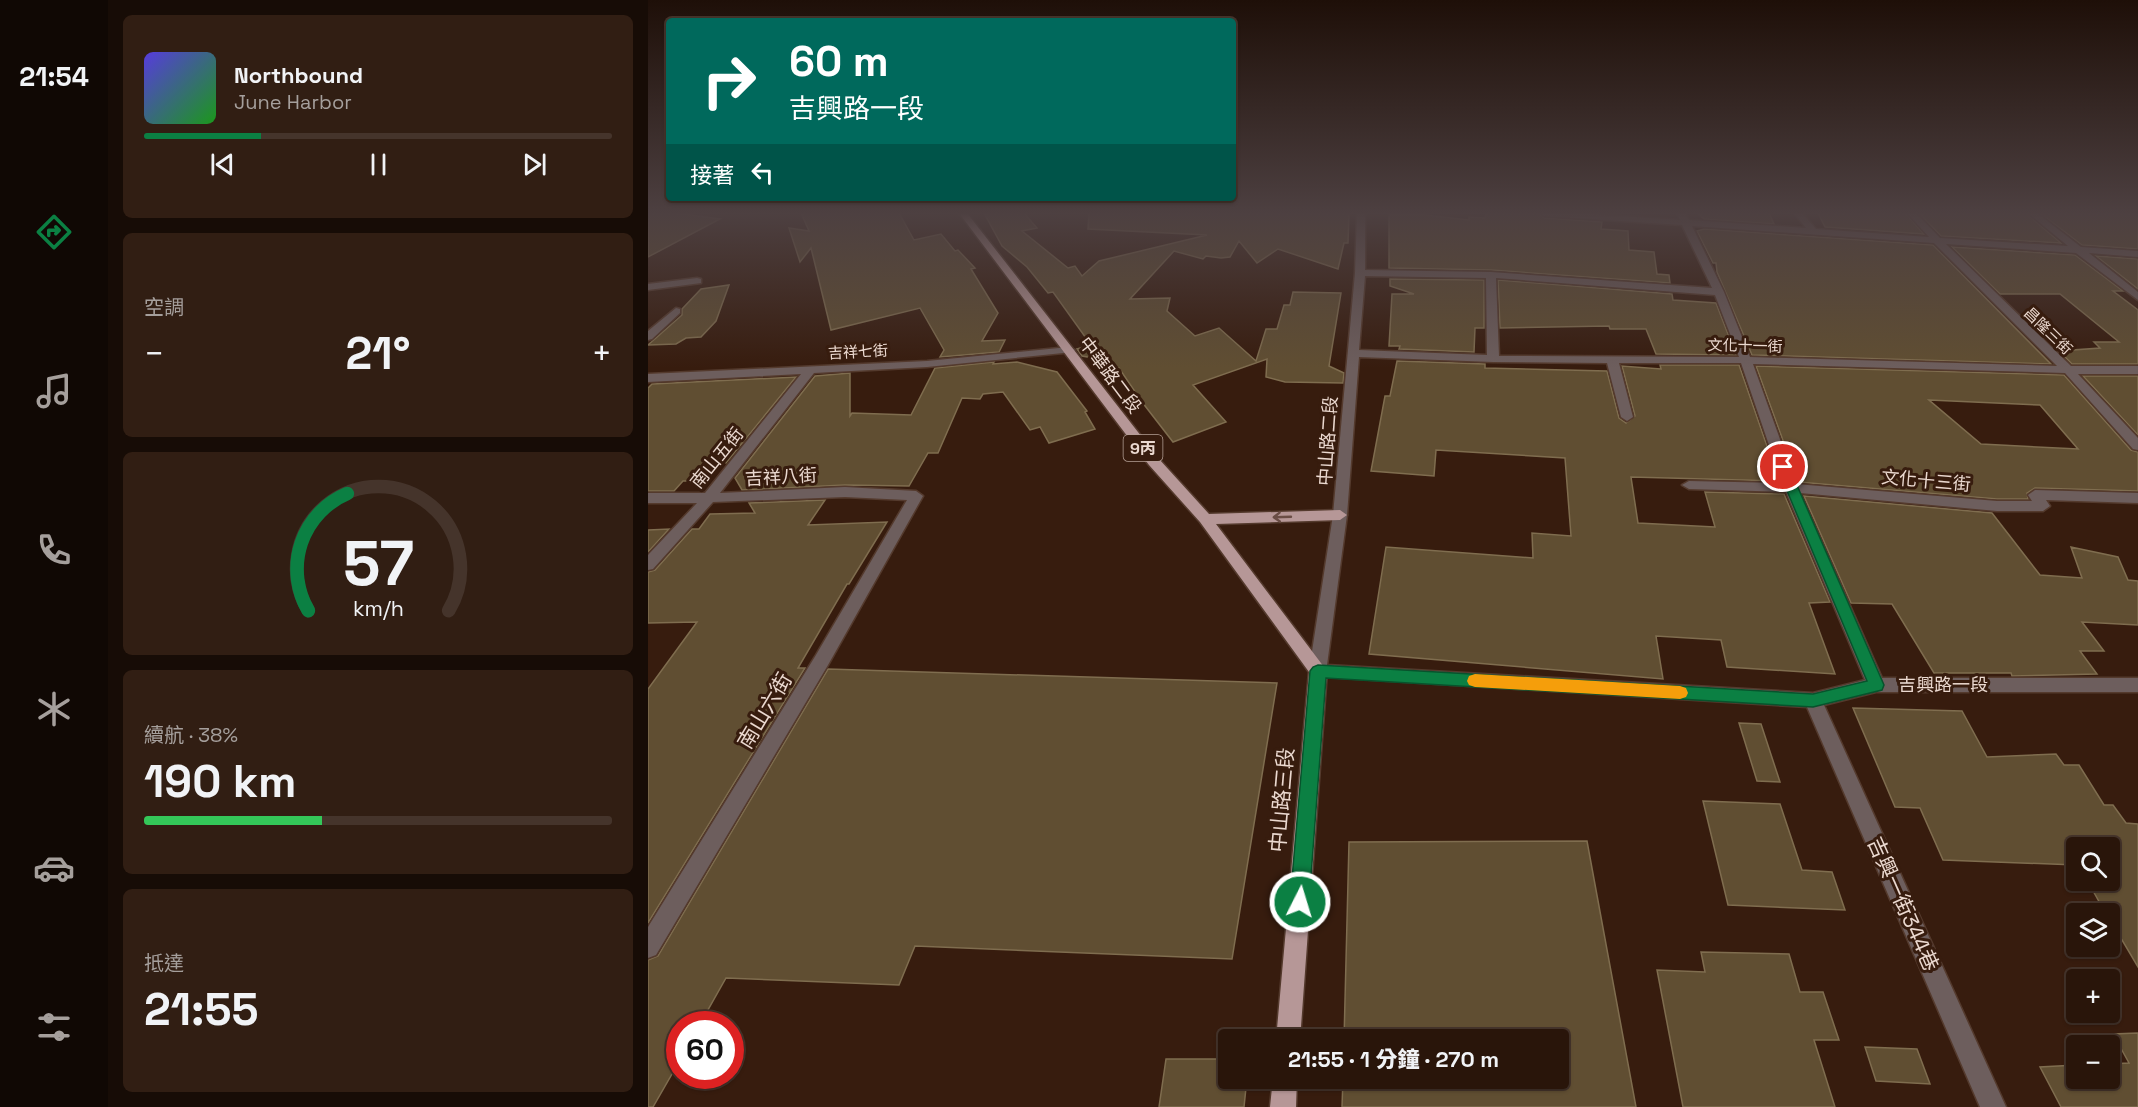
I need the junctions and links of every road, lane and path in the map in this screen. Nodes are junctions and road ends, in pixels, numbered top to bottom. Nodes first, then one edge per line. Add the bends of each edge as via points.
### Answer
1 (1003, 265) edge
2 (1360, 265) edge
3 (1707, 265) edge
4 (1961, 265) edge
5 (2099, 265) edge
6 (1360, 273) junction
7 (1491, 275) junction
8 (697, 281) dead end
9 (648, 287) edge
10 (1719, 292) junction
11 (2138, 297) edge
12 (676, 311) dead end
13 (648, 337) edge
14 (1069, 350) junction
15 (1352, 353) junction
16 (1493, 359) junction
17 (1612, 360) junction
18 (1746, 360) junction
19 (810, 370) junction
20 (2068, 370) junction
21 (2138, 370) edge
22 (648, 378) edge
23 (1627, 417) dead end
24 (2138, 446) edge
25 (1689, 485) dead end
26 (1791, 488) junction
27 (915, 496) joint
28 (648, 498) edge
29 (709, 498) junction
30 (2138, 498) edge
31 (1340, 515) junction
32 (1205, 519) junction
33 (648, 566) edge
34 (1318, 671) junction
35 (1876, 685) junction
36 (2138, 685) edge
37 (1813, 700) junction
38 (648, 947) edge
39 (1289, 1029) edge
40 (1284, 1089) edge
41 (1283, 1107) edge
42 (1993, 1107) edge

1 - 14 main road, 中華路二段 / 9丙
2 - 6 street, 中山路二段
3 - 10 street
4 - 20 street, 昌隆三街
5 - 11 street
6 - 7 street
6 - 15 street, 中山路二段
7 - 10 street
7 - 16 street
8 - 9 street
10 - 18 street
12 - 13 street
14 - 19 street, 吉祥七街 via 927,364
14 - 32 main road, 中華路二段 / 9丙 via 1154,462
15 - 16 street, 文化十一街
15 - 31 street, 中山路二段
16 - 17 street, 文化十一街
17 - 18 street, 文化十一街
17 - 23 street
18 - 20 street, 文化十一街
18 - 26 street
19 - 22 street, 吉祥七街
19 - 29 street, 南山五街
20 - 21 street, 文化十一街
20 - 24 street, 昌隆三街
25 - 26 street, 文化十三街
26 - 30 street, 文化十三街 via 1997,506 2043,506 2035,495
26 - 35 street
27 - 29 street, 吉祥八街 via 845,492
27 - 38 street, 南山六街 via 822,660
28 - 29 street, 吉祥八街
29 - 33 street, 南山五街
31 -> 32 main road
31 - 34 street, 中山路二段
32 - 34 main road, 中華路二段 / 9丙
34 - 37 street, 吉興路一段
34 - 39 main road, 中山路三段
35 - 36 street, 吉興路一段
35 - 37 street, 吉興路一段
37 - 42 street, 吉興一街344巷
40 - 41 main road

